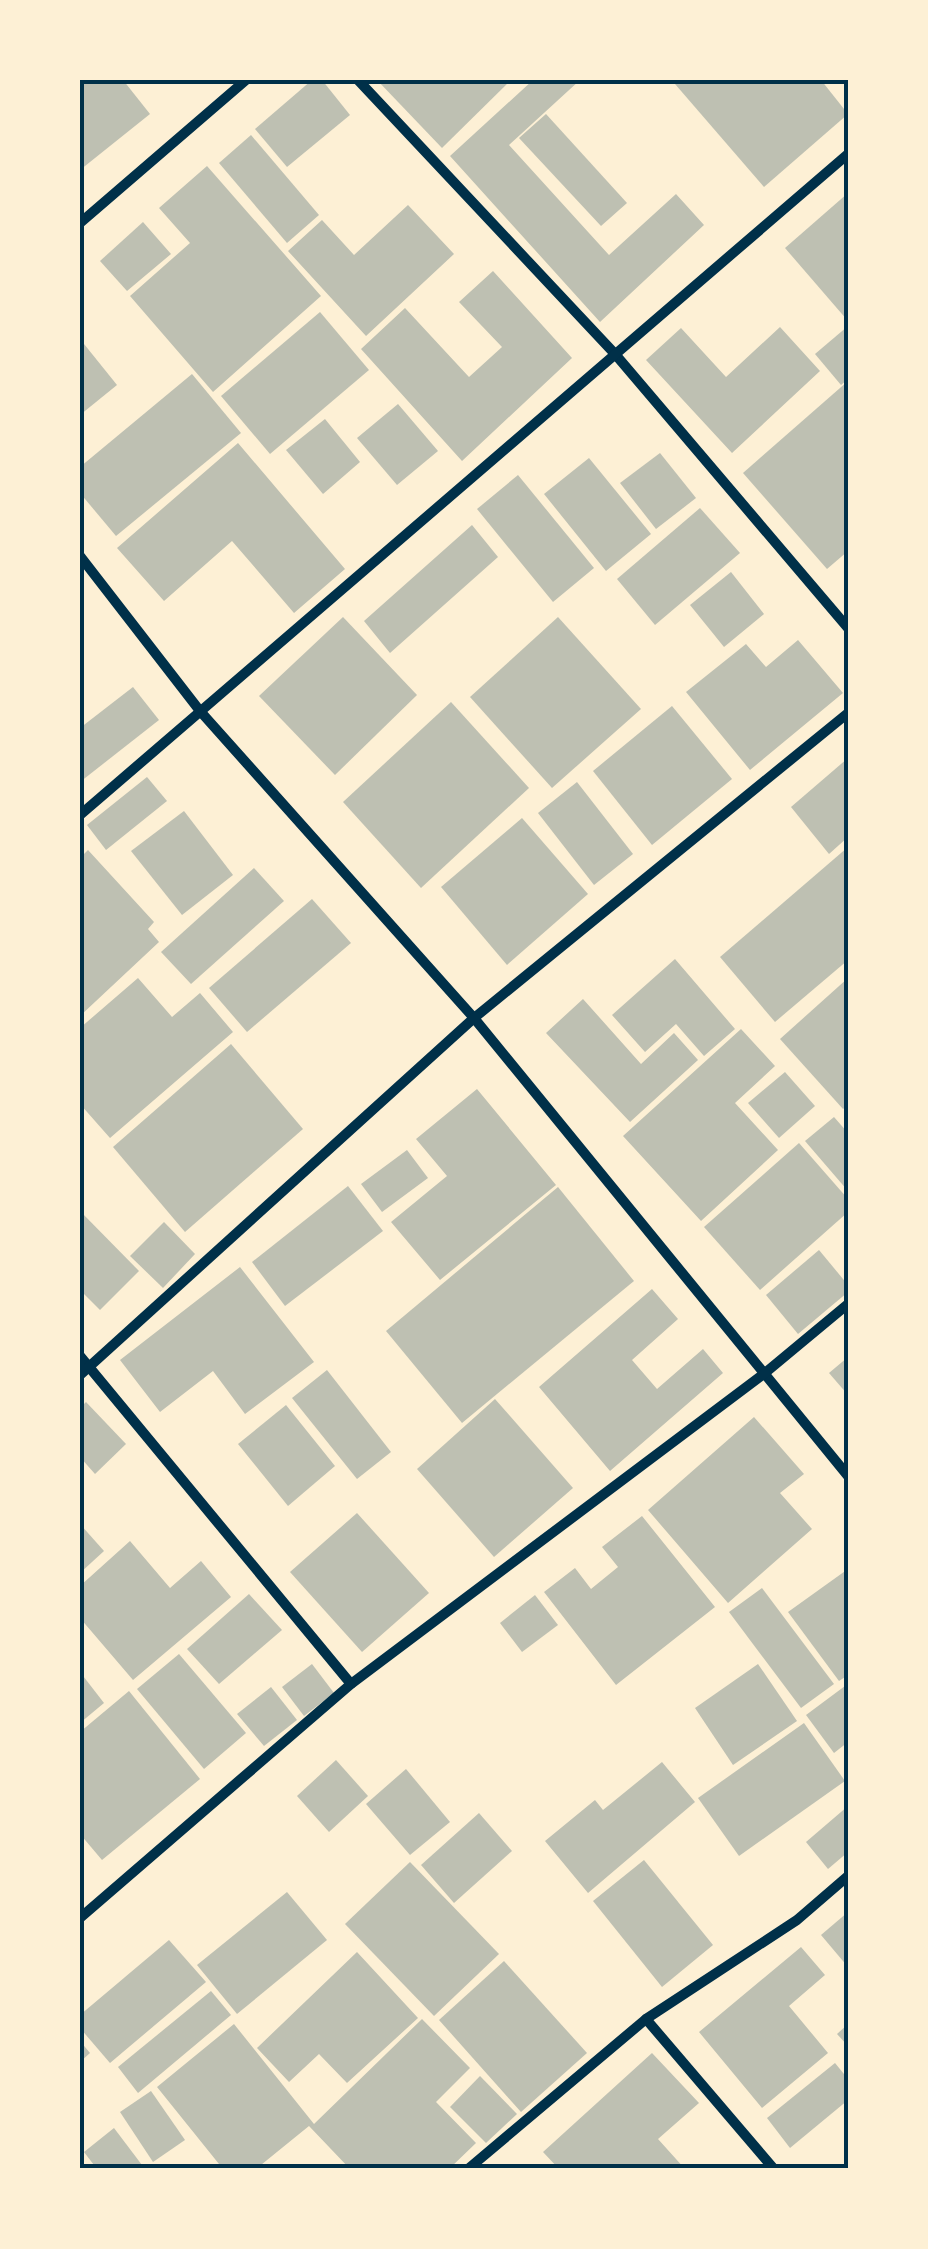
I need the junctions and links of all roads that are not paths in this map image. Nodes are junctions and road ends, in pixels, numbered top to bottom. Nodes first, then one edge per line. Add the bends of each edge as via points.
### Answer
1 (246, 80) edge
2 (358, 80) edge
3 (848, 154) edge
4 (80, 223) edge
5 (615, 354) junction
6 (80, 556) edge
7 (848, 628) edge
8 (200, 711) junction
9 (848, 713) edge
10 (80, 815) edge
11 (474, 1018) junction
12 (848, 1304) edge
13 (80, 1356) edge
14 (85, 1371) edge
15 (765, 1373) junction
16 (848, 1476) edge
17 (350, 1684) junction
18 (848, 1876) edge
19 (80, 1918) edge
20 (646, 2019) junction
21 (468, 2169) edge
22 (774, 2169) edge

1 - 4 street
2 - 5 street
3 - 5 street
5 - 7 street
5 - 8 street
6 - 8 street
8 - 10 street
8 - 11 street
9 - 11 street
11 - 14 street
11 - 15 street
12 - 15 street
13 - 14 street
14 - 17 street
15 - 16 street
15 - 17 street
17 - 19 street
18 - 20 street via 797,1920
20 - 21 street
20 - 22 street

